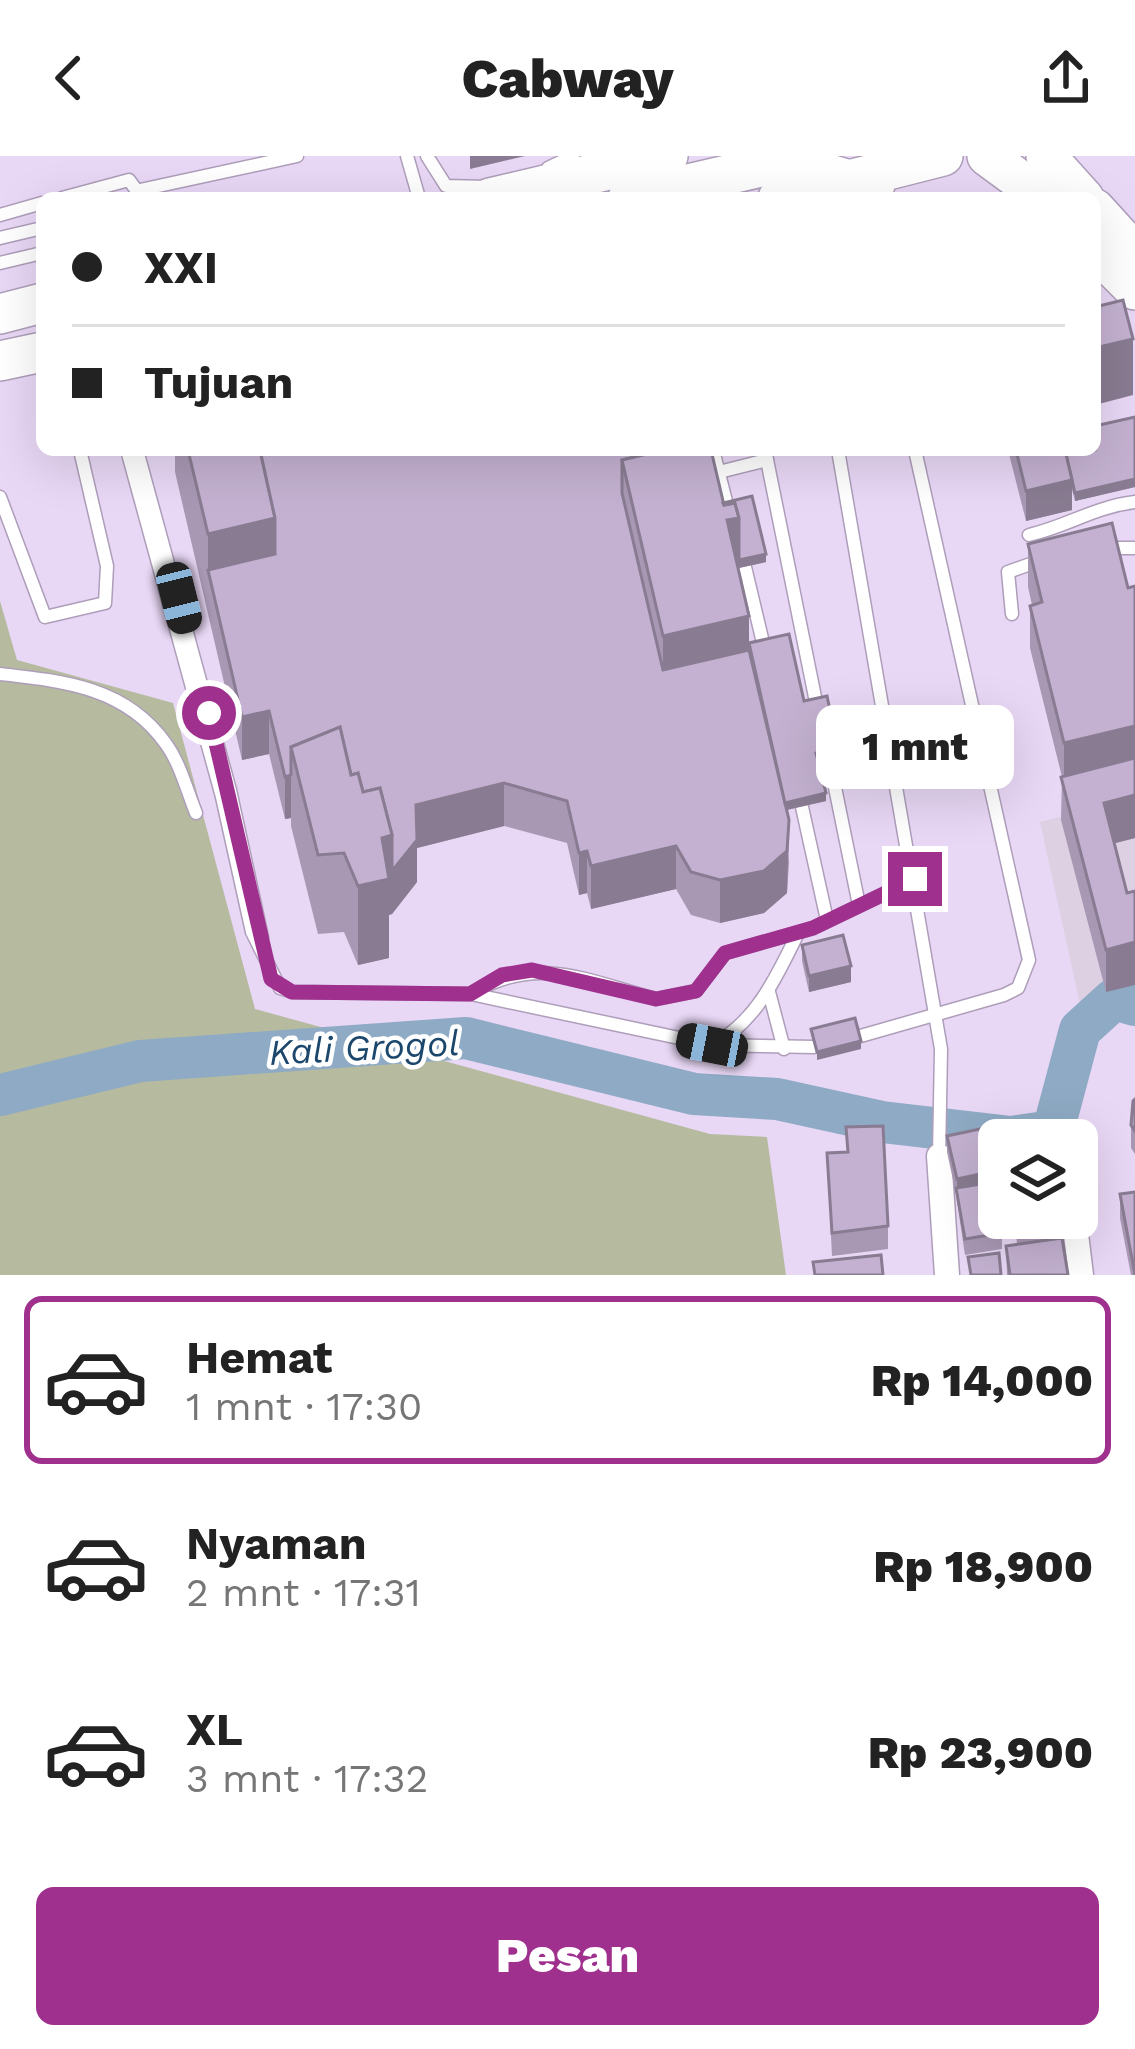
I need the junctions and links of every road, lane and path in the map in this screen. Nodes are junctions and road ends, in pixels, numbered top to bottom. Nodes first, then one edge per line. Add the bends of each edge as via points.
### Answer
1 (297, 156) edge
2 (407, 156) edge
3 (427, 156) edge
4 (573, 156) edge
5 (943, 156) edge
6 (987, 156) edge
7 (1046, 156) edge
8 (646, 157) edge
9 (531, 178) junction
10 (890, 183) edge
11 (851, 189) edge
12 (84, 192) edge
13 (139, 192) edge
14 (149, 192) edge
15 (416, 192) edge
16 (513, 192) edge
17 (654, 192) edge
18 (1038, 192) edge
19 (1079, 192) edge
20 (36, 205) edge
21 (0, 215) edge
22 (1101, 216) edge
23 (36, 229) edge
24 (0, 238) edge
25 (1135, 253) edge
26 (36, 254) edge
27 (1101, 256) edge
28 (0, 263) edge
29 (1135, 290) edge
30 (36, 305) edge
31 (0, 314) edge
32 (36, 353) edge
33 (0, 361) edge
34 (81, 456) edge
35 (129, 456) edge
36 (139, 456) edge
37 (714, 456) edge
38 (763, 456) edge
39 (766, 456) edge
40 (839, 456) edge
41 (916, 456) edge
42 (718, 472) junction
43 (0, 497) edge
44 (1135, 502) edge
45 (728, 509) edge
46 (1029, 536) dead end
47 (1135, 548) edge
48 (1082, 550) edge
49 (1059, 556) edge
50 (745, 567) edge
51 (1012, 614) dead end
52 (764, 647) edge
53 (0, 674) edge
54 (817, 706) edge
55 (829, 758) edge
56 (802, 807) edge
57 (196, 813) dead end
58 (915, 879) junction
59 (859, 905) junction
60 (827, 920) junction
61 (798, 934) junction
62 (271, 979) junction
63 (769, 991) junction
64 (470, 994) junction
65 (934, 1012) junction
66 (857, 1037) edge
67 (712, 1045) junction
68 (814, 1047) edge
69 (784, 1049) junction
70 (938, 1156) joint
71 (1077, 1239) edge
72 (947, 1275) edge
73 (1081, 1275) edge

1 - 14 lane
2 - 15 lane
3 - 9 lane via 446,186 473,190
4 - 9 lane
5 - 10 main road
6 - 18 main road
7 - 19 main road
8 - 9 lane
8 - 16 main road
10 - 11 main road
11 - 17 main road via 787,161
12 - 13 lane via 128,180
20 - 21 lane
22 - 25 main road
23 - 24 lane
26 - 28 lane
27 - 29 main road
30 - 31 main road
32 - 33 main road
34 - 43 lane via 106,566 105,603 44,617
35 - 62 lane
36 - 62 lane via 230,790
37 - 42 lane
38 - 42 lane
39 - 54 lane
40 - 58 lane
41 - 65 lane via 1029,960 1018,988
42 - 45 lane
44 - 46 lane via 1097,501 1073,524
47 - 48 lane
49 - 51 lane via 1008,572
50 - 52 lane
53 - 57 lane via 66,680 127,705 167,744
55 - 59 lane
56 - 60 lane
58 - 59 lane
58 - 65 lane
59 - 60 lane
60 - 61 lane
61 - 63 lane
61 - 64 lane via 725,953 696,991 676,998 532,970 502,975
62 - 64 lane via 292,992
63 - 67 lane
63 - 69 lane
64 - 67 lane
65 - 66 lane
65 - 70 lane
67 - 69 lane
68 - 69 lane
70 - 72 street
71 - 73 street

